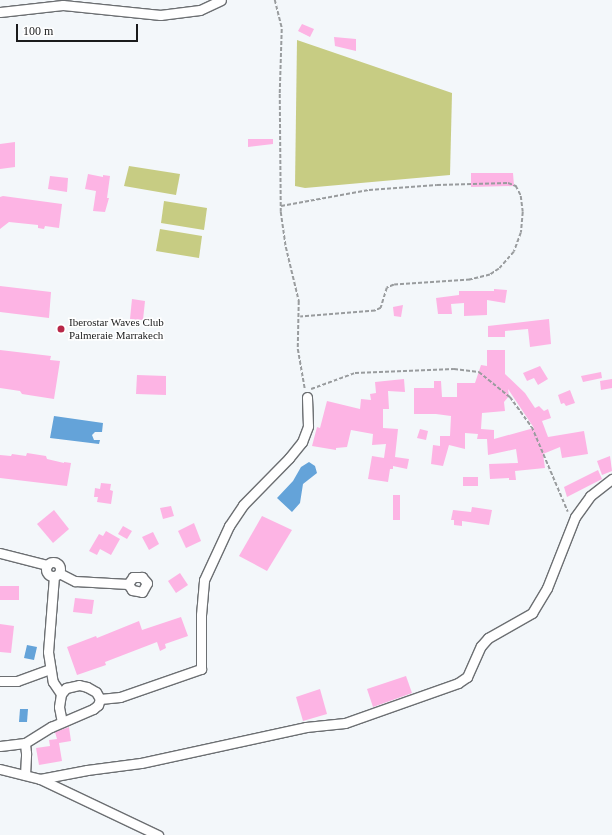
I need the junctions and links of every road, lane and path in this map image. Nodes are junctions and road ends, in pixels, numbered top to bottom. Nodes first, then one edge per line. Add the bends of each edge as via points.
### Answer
1 (221, 0) edge
2 (276, 0) edge
3 (0, 12) edge
4 (281, 206) junction
5 (300, 317) junction
6 (306, 397) dead end
7 (612, 479) edge
8 (573, 522) junction
9 (0, 553) edge
10 (56, 574) junction
11 (128, 584) dead end
12 (50, 669) junction
13 (0, 681) edge
14 (61, 694) junction
15 (100, 699) junction
16 (62, 722) junction
17 (25, 743) junction
18 (0, 746) edge
19 (0, 769) edge
20 (25, 775) junction
21 (40, 779) junction
22 (158, 835) edge

1 - 3 street via 200,10 160,15 63,5
2 - 4 path via 282,29
4 - 5 path
4 - 5 path via 369,190 437,185 508,183 516,186 521,196 522,233 514,252 490,275 470,280 394,285 387,288 381,308 375,312
5 - 8 path via 298,348 306,391 355,373 454,369 479,372 510,397 532,427
6 - 15 street via 308,426 302,442 243,505 229,526 204,580 200,669 120,697
7 - 8 street via 590,496
8 - 21 street via 547,588 532,613 488,638 481,646 467,677 452,686 345,723 306,727 141,763
9 - 10 street via 47,565 57,563 60,568
10 - 11 street via 76,581
10 - 12 street via 48,652
12 - 13 street via 17,681
12 - 14 street via 53,682
14 - 15 street via 66,688 79,685 96,692
14 - 16 street via 59,707
15 - 16 street via 93,709
16 - 17 street
17 - 18 street
17 - 20 street
19 - 20 street
20 - 21 street
21 - 22 street

